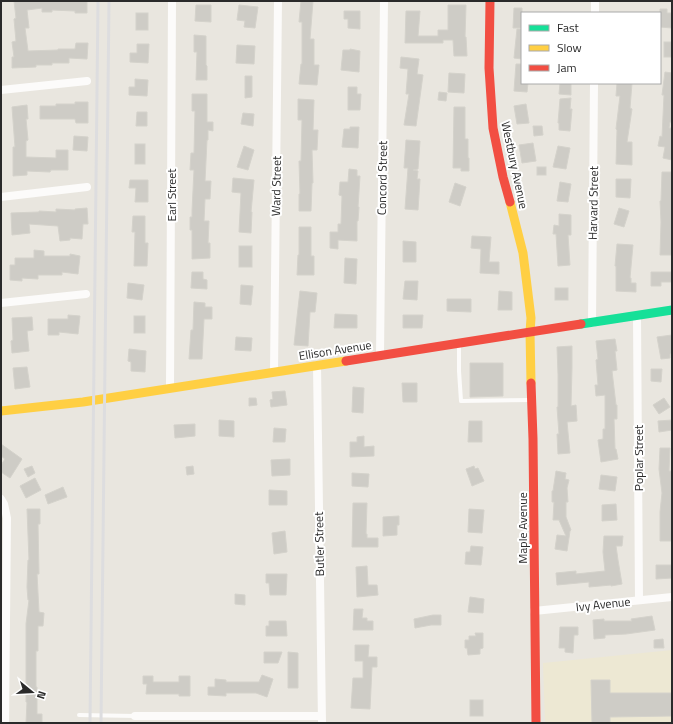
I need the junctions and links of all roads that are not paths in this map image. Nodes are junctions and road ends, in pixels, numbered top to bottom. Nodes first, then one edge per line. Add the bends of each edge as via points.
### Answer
1 (172, 1) edge
2 (278, 1) edge
3 (384, 1) edge
4 (490, 1) edge
5 (595, 1) edge
6 (595, 12) edge
7 (87, 81) dead end
8 (594, 84) edge
9 (1, 90) edge
10 (87, 187) dead end
11 (1, 197) edge
12 (86, 294) dead end
13 (1, 303) edge
14 (672, 310) edge
15 (637, 316) junction
16 (592, 323) junction
17 (530, 332) junction
18 (459, 343) junction
19 (380, 355) junction
20 (317, 365) junction
21 (274, 372) junction
22 (170, 388) junction
23 (531, 400) junction
24 (1, 411) edge
25 (1, 499) edge
26 (672, 597) edge
27 (639, 600) junction
28 (534, 611) junction
29 (79, 715) dead end
30 (135, 716) joint
31 (322, 719) edge
32 (5, 723) edge
33 (536, 723) edge

1 - 22 street, Earl Street
2 - 21 street, Ward Street
3 - 19 street, Concord Street
4 - 17 main road, Westbury Avenue via 489,68 493,128 523,253 531,318
5 - 6 street
7 - 9 street
8 - 16 street, Harvard Street
10 - 11 street
12 - 13 street
14 - 15 main road, Ellison Avenue
15 - 16 main road, Ellison Avenue
15 - 27 street, Poplar Street
16 - 17 main road, Ellison Avenue
17 - 18 main road, Ellison Avenue
17 - 23 main road, Maple Avenue
18 - 19 main road, Ellison Avenue
18 - 23 lane via 461,401
19 - 20 main road, Ellison Avenue
20 - 21 main road, Ellison Avenue
20 - 31 street, Butler Street
21 - 22 main road, Ellison Avenue
22 - 24 main road, Ellison Avenue via 83,402
23 - 28 main road, Maple Avenue
25 - 32 street via 7,518
26 - 27 street, Ivy Avenue
27 - 28 street, Ivy Avenue
28 - 33 main road, Maple Avenue
29 - 30 lane
30 - 31 street

